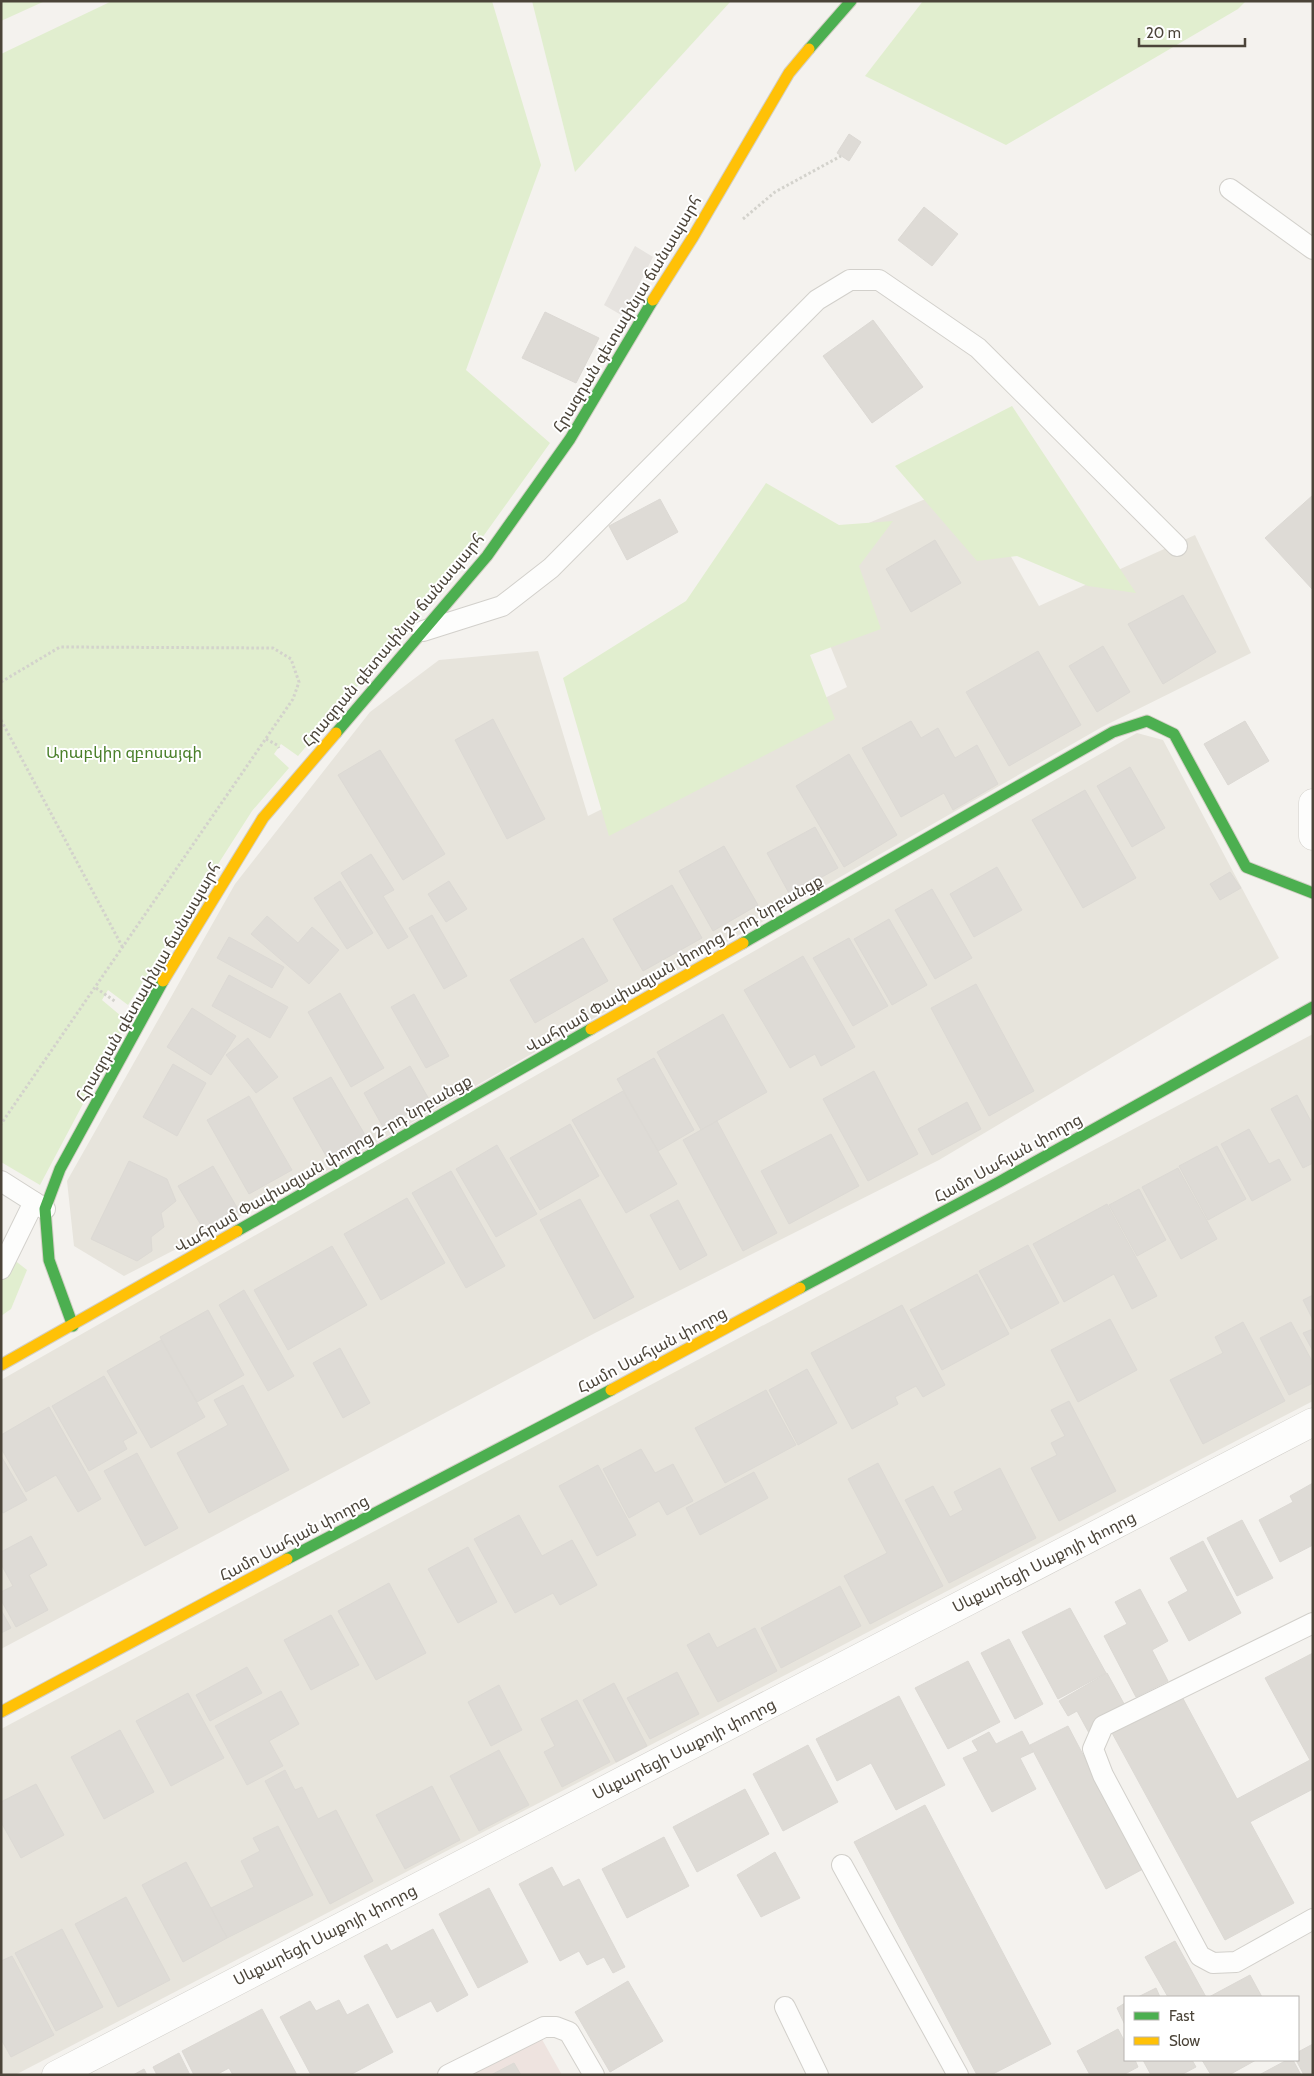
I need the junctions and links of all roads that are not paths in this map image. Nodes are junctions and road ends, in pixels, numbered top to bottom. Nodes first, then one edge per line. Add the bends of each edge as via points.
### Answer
1 (851, 1) edge
2 (1230, 189) dead end
3 (1313, 249) edge
4 (1178, 546) dead end
5 (423, 631) junction
6 (1313, 803) edge
7 (1313, 836) edge
8 (1313, 893) edge
9 (1313, 1007) edge
10 (1, 1181) edge
11 (40, 1205) junction
12 (1, 1268) edge
13 (73, 1326) junction
14 (1, 1365) edge
15 (1313, 1422) edge
16 (1313, 1623) edge
17 (1, 1712) edge
18 (842, 1865) dead end
19 (1313, 1919) edge
20 (785, 2007) dead end
21 (56, 2075) edge
22 (448, 2075) edge
23 (594, 2075) edge
24 (818, 2075) edge
25 (958, 2075) edge

1 - 5 street, Հրազդան գետափնյա ճանապարհ via 789,73 570,439 487,556
2 - 3 lane
4 - 5 lane via 978,348 879,280 850,280 817,300 551,568 502,606
5 - 11 street, Հրազդան գետափնյա ճանապարհ via 263,818 160,987
6 - 7 street
8 - 13 street, Վահրամ Փափազյան փողոց 2-րդ նրբանցք via 1246,867 1174,734 1147,721 1113,732
9 - 17 street, Համո Սահյան փողոց via 999,1182
10 - 11 lane
11 - 12 lane
11 - 13 street, Հրազդան գետափնյա ճանապարհ via 49,1260
13 - 14 street, Վահրամ Փափազյան փողոց 2-րդ նրբանցք
15 - 21 street, Սևքարեցի Սաքոյի փողոց
16 - 19 lane via 1103,1726 1093,1749 1103,1775 1200,1956 1213,1963 1236,1962
18 - 25 lane
20 - 24 lane
22 - 23 lane via 544,2027 556,2027 569,2032

